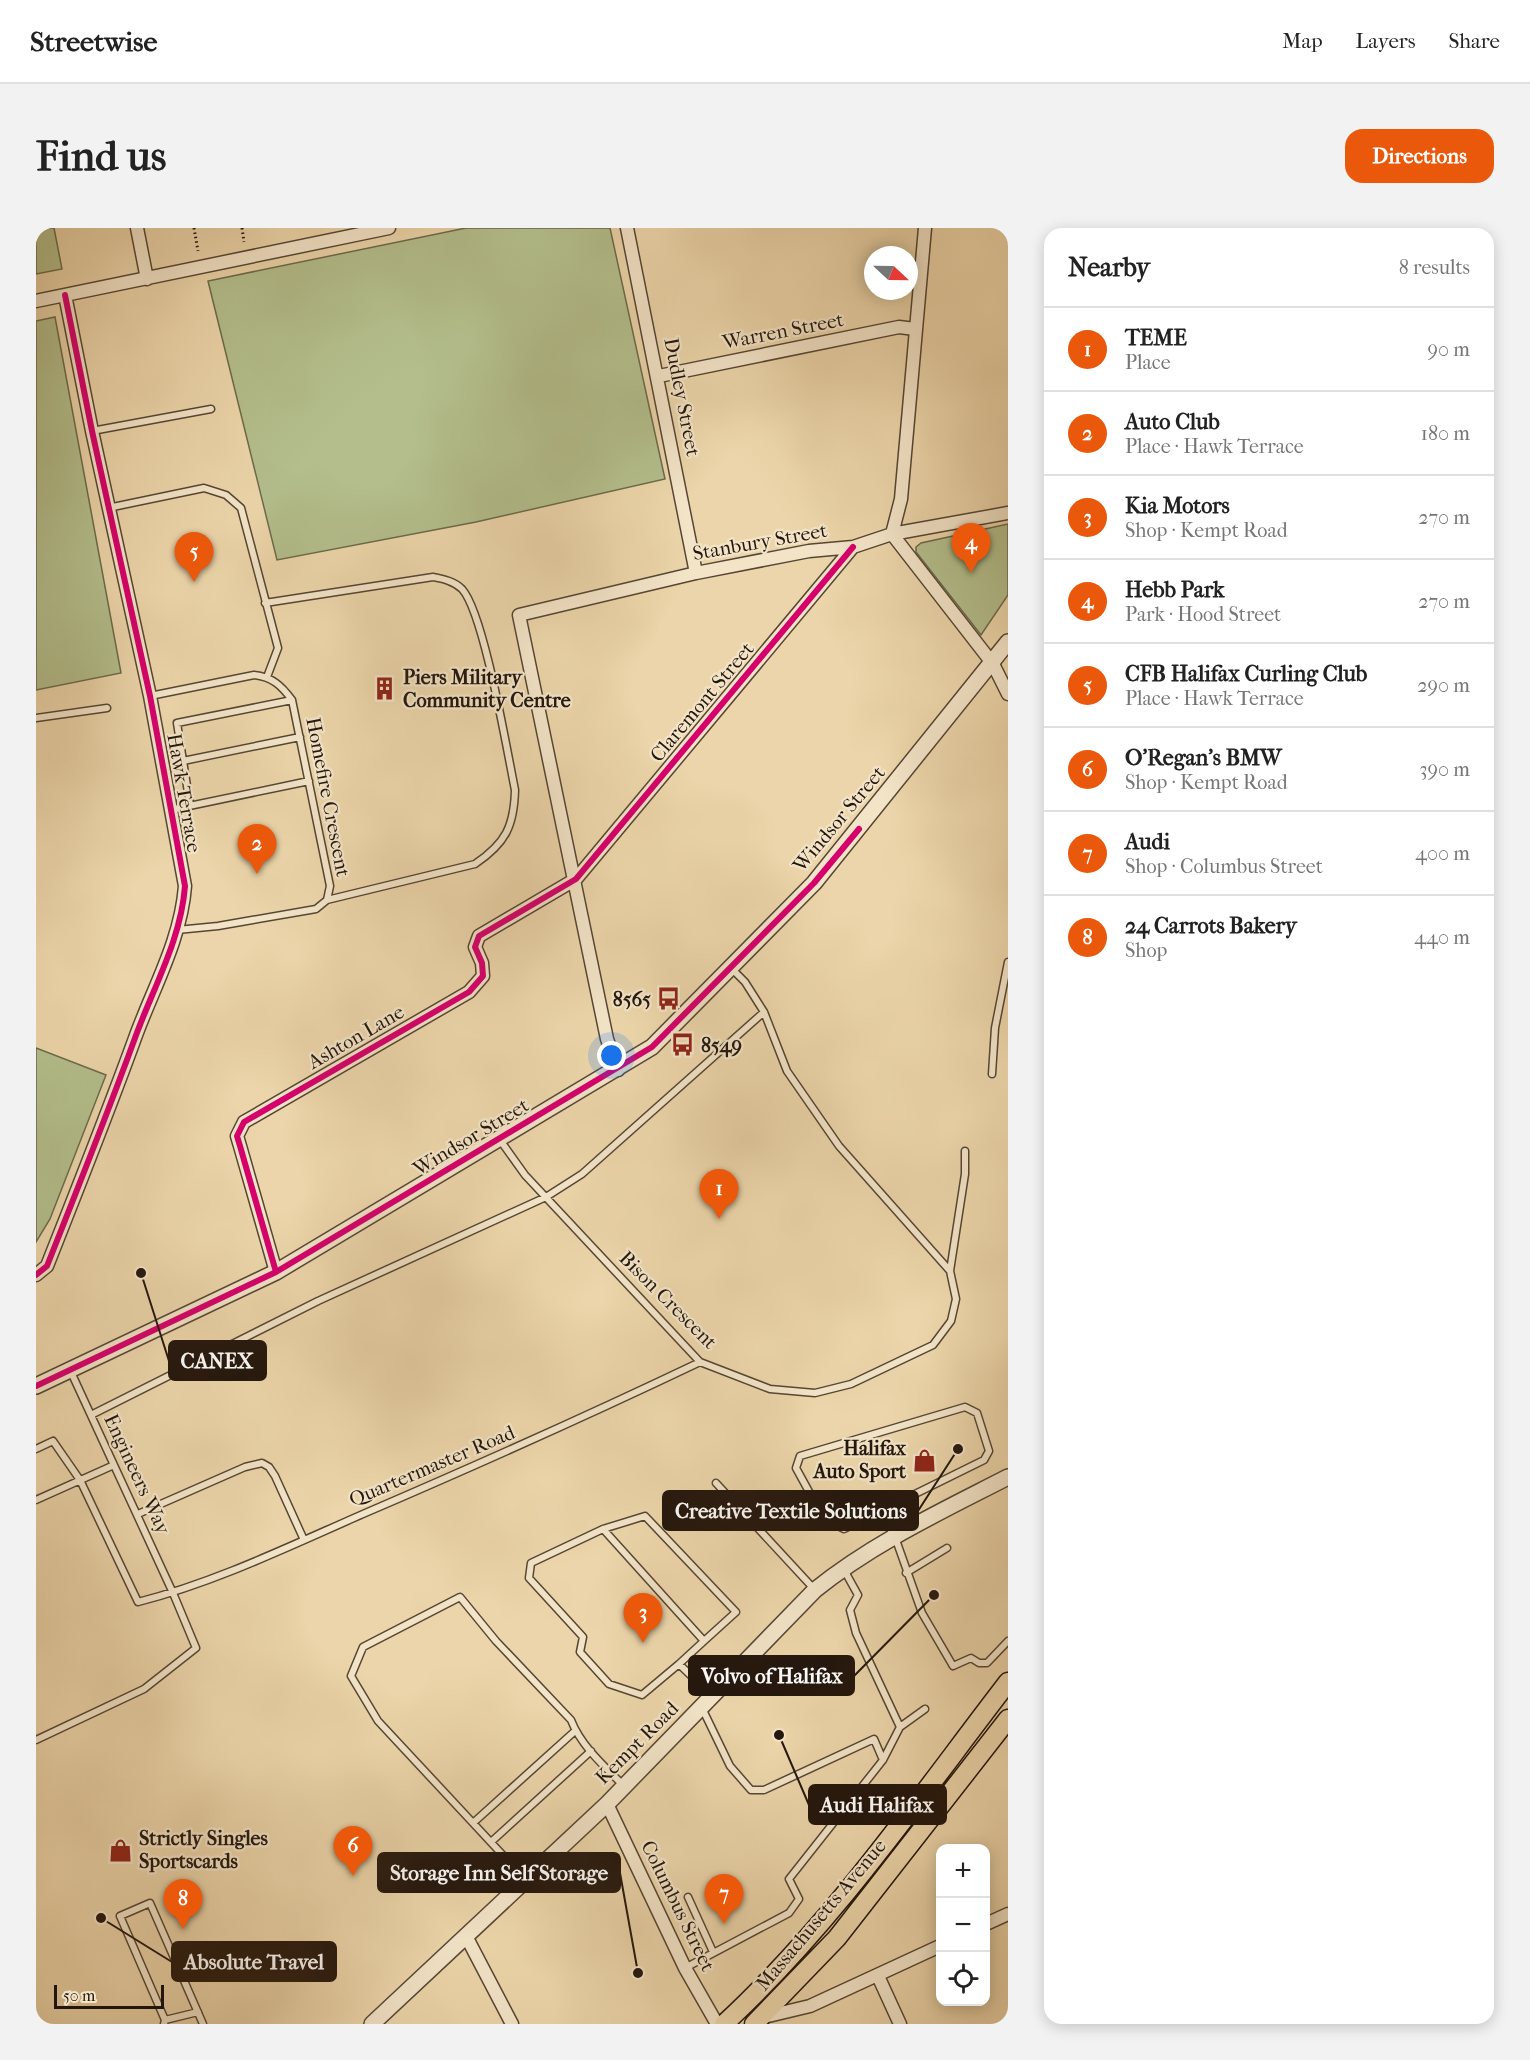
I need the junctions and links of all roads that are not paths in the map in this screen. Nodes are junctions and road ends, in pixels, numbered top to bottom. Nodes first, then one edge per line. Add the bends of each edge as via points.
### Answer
1 (137, 228) edge
2 (389, 228) edge
3 (627, 228) edge
4 (925, 228) edge
5 (147, 279) junction
6 (65, 295) junction
7 (36, 301) edge
8 (915, 329) junction
9 (658, 376) junction
10 (211, 409) dead end
11 (92, 431) junction
12 (108, 508) junction
13 (1008, 513) edge
14 (892, 534) junction
15 (853, 547) junction
16 (696, 573) junction
17 (265, 603) junction
18 (1008, 642) edge
19 (993, 664) junction
20 (267, 677) junction
21 (1008, 694) edge
22 (150, 696) junction
23 (292, 700) junction
24 (107, 708) dead end
25 (36, 718) edge
26 (300, 737) junction
27 (183, 761) junction
28 (309, 781) junction
29 (190, 805) junction
30 (170, 810) junction
31 (576, 879) junction
32 (327, 900) junction
33 (177, 930) junction
34 (1008, 962) edge
35 (731, 968) junction
36 (764, 1012) junction
37 (618, 1070) junction
38 (992, 1074) dead end
39 (500, 1139) junction
40 (964, 1151) dead end
41 (546, 1197) junction
42 (950, 1271) junction
43 (276, 1272) junction
44 (36, 1275) edge
45 (700, 1362) junction
46 (70, 1370) junction
47 (36, 1386) edge
48 (91, 1415) junction
49 (36, 1449) edge
50 (114, 1465) junction
51 (1008, 1477) edge
52 (80, 1480) junction
53 (716, 1483) dead end
54 (36, 1500) edge
55 (881, 1513) junction
56 (138, 1514) junction
57 (603, 1529) junction
58 (895, 1537) junction
59 (304, 1540) junction
60 (947, 1548) dead end
61 (843, 1568) junction
62 (906, 1573) junction
63 (815, 1590) junction
64 (174, 1593) junction
65 (704, 1641) junction
66 (1008, 1641) edge
67 (680, 1664) junction
68 (1008, 1682) edge
69 (707, 1702) junction
70 (925, 1709) dead end
71 (1008, 1719) edge
72 (900, 1727) junction
73 (575, 1731) junction
74 (36, 1740) edge
75 (591, 1751) junction
76 (883, 1760) junction
77 (625, 1786) junction
78 (607, 1804) junction
79 (473, 1823) junction
80 (491, 1842) junction
81 (526, 1880) junction
82 (688, 1897) dead end
83 (1008, 1914) edge
84 (990, 1922) edge
85 (466, 1936) junction
86 (936, 1948) edge
87 (713, 1952) junction
88 (685, 1968) junction
89 (878, 1976) junction
90 (198, 2012) junction
91 (759, 2020) edge
92 (164, 2022) edge
93 (203, 2024) edge
94 (372, 2024) edge
95 (512, 2024) edge
96 (717, 2024) edge
97 (724, 2024) edge
98 (900, 2024) edge

1 - 5 street
2 - 5 street
3 - 9 street, Dudley Street
4 - 8 street
5 - 6 street
6 - 7 street
6 - 11 street, Hawk Terrace
8 - 9 street, Warren Street via 899,327
8 - 14 street via 901,499
9 - 16 street, Dudley Street
10 - 11 lane
11 - 12 street, Hawk Terrace
12 - 17 lane via 204,488 226,495 241,508
12 - 22 street, Hawk Terrace
13 - 14 street, Stanbury Street
14 - 15 street, Stanbury Street
14 - 19 street
15 - 16 street, Stanbury Street via 809,551
15 - 31 street, Claremont Street
16 - 31 street, Stanbury Street via 519,615
17 - 20 lane via 278,648
17 - 32 lane via 433,577 462,589 478,624 515,789 508,832 496,850 475,864
18 - 19 street, Windsor Street
19 - 21 street
19 - 35 street, Windsor Street via 814,883
20 - 22 lane via 254,675
20 - 23 lane, Homefire Crescent
22 - 30 street, Hawk Terrace
23 - 26 lane, Homefire Crescent
23 - 27 lane via 177,723
24 - 25 lane
26 - 27 lane
26 - 28 lane, Homefire Crescent
27 - 29 lane
28 - 29 lane
28 - 32 lane, Homefire Crescent via 330,886
29 - 30 lane
30 - 33 street, Hawk Terrace via 185,886
31 - 37 street via 607,1039
31 - 43 street, Ashton Lane via 479,936 475,947 483,976 469,992 244,1122 237,1136
32 - 33 lane, Homefire Crescent via 316,909 293,914
33 - 44 street, Hawk Terrace via 120,1085 46,1266
34 - 38 lane via 995,1028
35 - 36 lane
35 - 37 street, Windsor Street via 652,1047
36 - 41 lane via 582,1174
36 - 42 lane via 787,1071 839,1146
37 - 39 street, Windsor Street
39 - 41 lane, Bison Crescent
39 - 43 street, Windsor Street
40 - 42 lane via 965,1174
41 - 45 lane, Bison Crescent
41 - 48 lane via 318,1301
42 - 45 lane, Bison Crescent via 956,1299 951,1321 933,1345 851,1384 815,1393 770,1389
43 - 46 street, Windsor Street
45 - 59 lane, Quartermaster Road via 552,1432
46 - 47 street, Windsor Street
46 - 48 lane, Engineers Way
48 - 50 lane, Engineers Way
49 - 52 lane via 53,1441
50 - 52 lane
50 - 56 lane, Engineers Way
51 - 58 street, Kempt Road
52 - 54 lane
52 - 64 lane, Quartermaster Road via 138,1602
53 - 63 lane
55 - 55 lane via 984,1460 989,1451 977,1413 965,1407 801,1456 796,1468 824,1519 844,1529
55 - 58 lane
56 - 59 lane via 262,1463 275,1476
56 - 64 lane, Engineers Way
57 - 65 lane
57 - 65 lane via 645,1516 736,1612
57 - 67 lane via 531,1563 528,1578 583,1637 579,1652 609,1684 642,1695
58 - 61 street, Kempt Road
58 - 62 lane
59 - 64 lane, Quartermaster Road
60 - 62 lane
61 - 63 street, Kempt Road
61 - 72 lane via 858,1595 850,1610 856,1634
62 - 66 lane via 922,1613 953,1666 971,1658 987,1663
63 - 69 street, Kempt Road
64 - 74 lane, Engineers Way via 196,1647 144,1689
65 - 67 lane
67 - 69 lane
68 - 97 main road, Massachusetts Avenue via 826,1919
69 - 76 lane via 729,1766 751,1790 764,1790 874,1739
69 - 77 street, Kempt Road
70 - 72 lane
71 - 91 main road, Massachusetts Avenue via 837,1938
72 - 76 lane
73 - 75 lane
73 - 79 lane
73 - 79 lane via 572,1720 496,1641 460,1597 363,1647 351,1676 378,1721
75 - 77 lane
75 - 80 lane
76 - 87 lane via 789,1879 799,1899 789,1912
77 - 78 street, Kempt Road
78 - 81 street, Kempt Road
78 - 88 street, Columbus Street
79 - 80 lane
80 - 81 lane
81 - 85 street, Kempt Road
82 - 87 lane
83 - 84 street
85 - 94 street, Kempt Road
85 - 95 street
86 - 89 street
87 - 88 lane
88 - 96 street, Columbus Street
89 - 91 street via 810,2006
89 - 98 street
90 - 92 lane
90 - 92 lane via 150,1903 120,1916
90 - 93 lane

